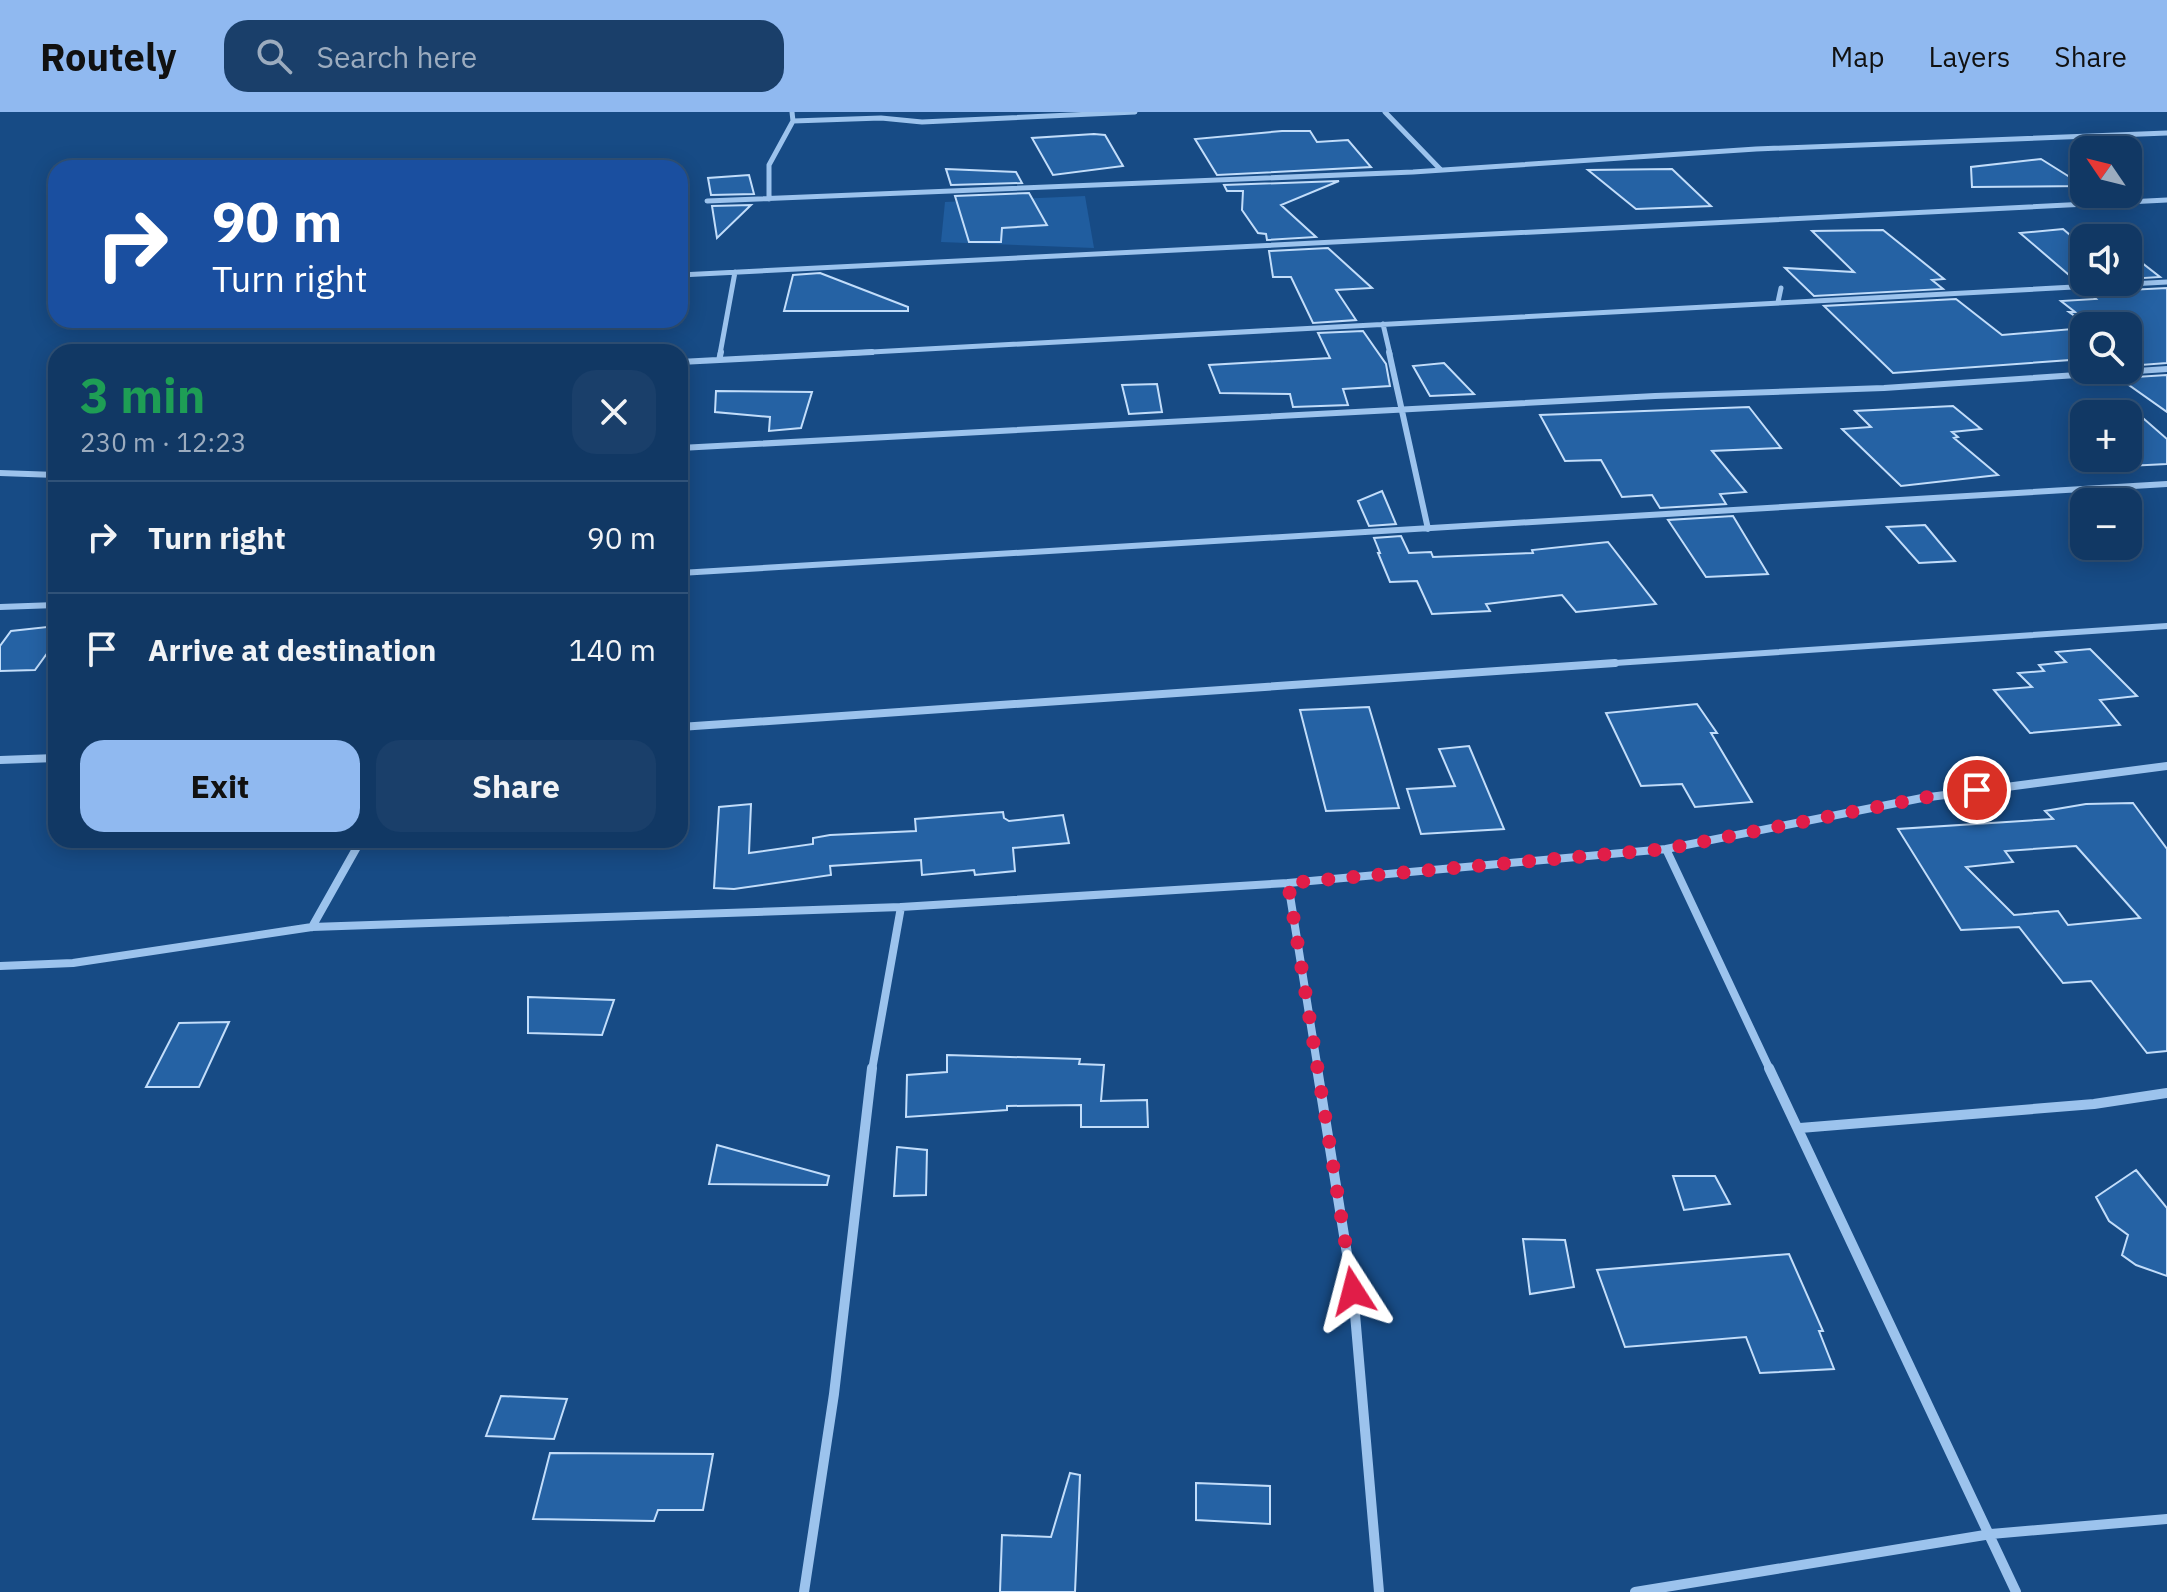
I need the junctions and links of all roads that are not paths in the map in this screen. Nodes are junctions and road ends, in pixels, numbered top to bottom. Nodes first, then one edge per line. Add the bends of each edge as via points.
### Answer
1 (792, 112) edge
2 (1135, 112) edge
3 (1385, 112) edge
4 (793, 121) junction
5 (2167, 133) edge
6 (1441, 170) junction
7 (769, 199) junction
8 (2167, 200) edge
9 (707, 201) dead end
10 (735, 272) junction
11 (688, 275) edge
12 (2167, 282) edge
13 (1781, 288) dead end
14 (1778, 302) junction
15 (1383, 324) junction
16 (719, 360) junction
17 (688, 362) edge
18 (2167, 369) edge
19 (1404, 409) junction
20 (688, 448) edge
21 (0, 473) edge
22 (48, 475) edge
23 (2167, 484) edge
24 (1428, 529) junction
25 (688, 573) edge
26 (48, 605) edge
27 (0, 607) edge
28 (2167, 626) edge
29 (688, 726) edge
30 (48, 758) edge
31 (0, 760) edge
32 (2167, 766) edge
33 (356, 848) edge
34 (1666, 849) junction
35 (1288, 883) junction
36 (901, 907) junction
37 (312, 927) junction
38 (0, 966) edge
39 (2167, 1093) edge
40 (1800, 1128) junction
41 (2167, 1519) edge
42 (1991, 1534) junction
43 (804, 1592) edge
44 (1379, 1592) edge
45 (1635, 1592) edge
46 (2016, 1592) edge

1 - 4 street
2 - 4 street via 922,122
3 - 6 street
4 - 7 street via 769,165
5 - 6 street via 1756,149
6 - 7 street
7 - 9 street
8 - 10 street
10 - 11 street
10 - 16 street
12 - 14 street
13 - 14 street
14 - 15 street
15 - 16 street
15 - 19 street
16 - 17 street
18 - 19 street via 1884,388
19 - 20 street
19 - 24 street via 1411,466
21 - 22 street
23 - 24 street
24 - 25 street
26 - 27 street
28 - 29 street
30 - 31 street
32 - 34 street via 1922,798
33 - 37 street
34 - 35 street
34 - 40 street
35 - 36 street
35 - 44 street via 1353,1291
36 - 37 street
36 - 43 street via 872,1069 834,1394
37 - 38 street via 73,963
39 - 40 street via 2094,1104
40 - 42 street
41 - 42 street
42 - 45 street
42 - 46 street

